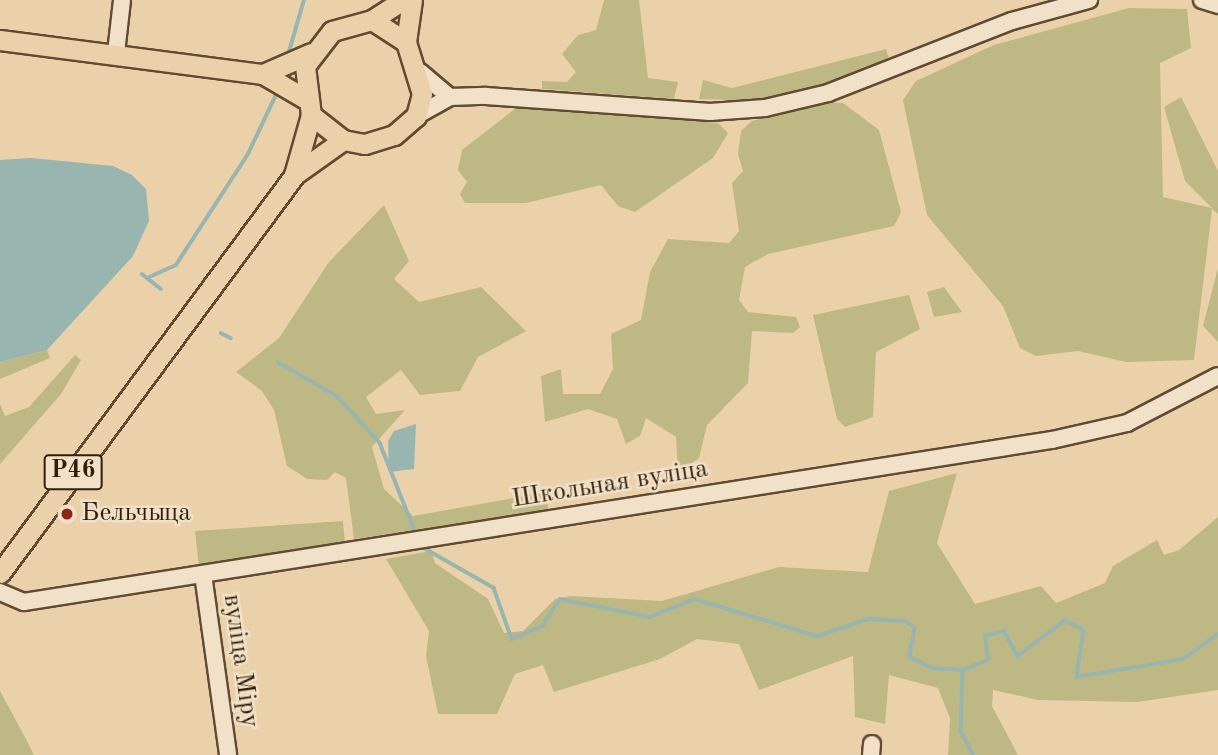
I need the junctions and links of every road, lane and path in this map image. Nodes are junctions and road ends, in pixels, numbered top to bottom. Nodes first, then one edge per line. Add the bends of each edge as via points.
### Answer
1 (122, 0) edge
2 (403, 0) edge
3 (412, 0) edge
4 (1089, 0) edge
5 (1202, 0) edge
6 (1218, 5) edge
7 (372, 20) junction
8 (0, 40) edge
9 (406, 41) junction
10 (116, 52) junction
11 (311, 53) junction
12 (419, 72) junction
13 (263, 74) junction
14 (450, 97) junction
15 (307, 107) junction
16 (416, 116) junction
17 (343, 140) junction
18 (294, 176) junction
19 (1218, 376) edge
20 (0, 573) edge
21 (203, 574) junction
22 (0, 592) edge
23 (228, 755) edge

1 - 10 street
2 - 7 main road
3 - 9 main road
4 - 14 street via 1012,21 828,93 765,108 710,112 537,97
5 - 6 street
7 - 9 main road
7 - 11 main road via 332,31
8 - 10 main road
9 - 12 main road
10 - 13 main road
11 - 13 main road
11 - 15 main road, Р46
12 - 14 street
12 - 16 main road
13 - 15 main road
14 - 16 street
15 - 17 main road
15 - 18 main road, Р46
16 - 17 main road via 394,135 364,144
17 - 18 main road, Р46
18 - 20 main road, Р46
19 - 21 street, Школьная вуліца via 1127,423 1075,435
21 - 22 street, Школьная вуліца via 24,602
21 - 23 street, вуліца Міру

